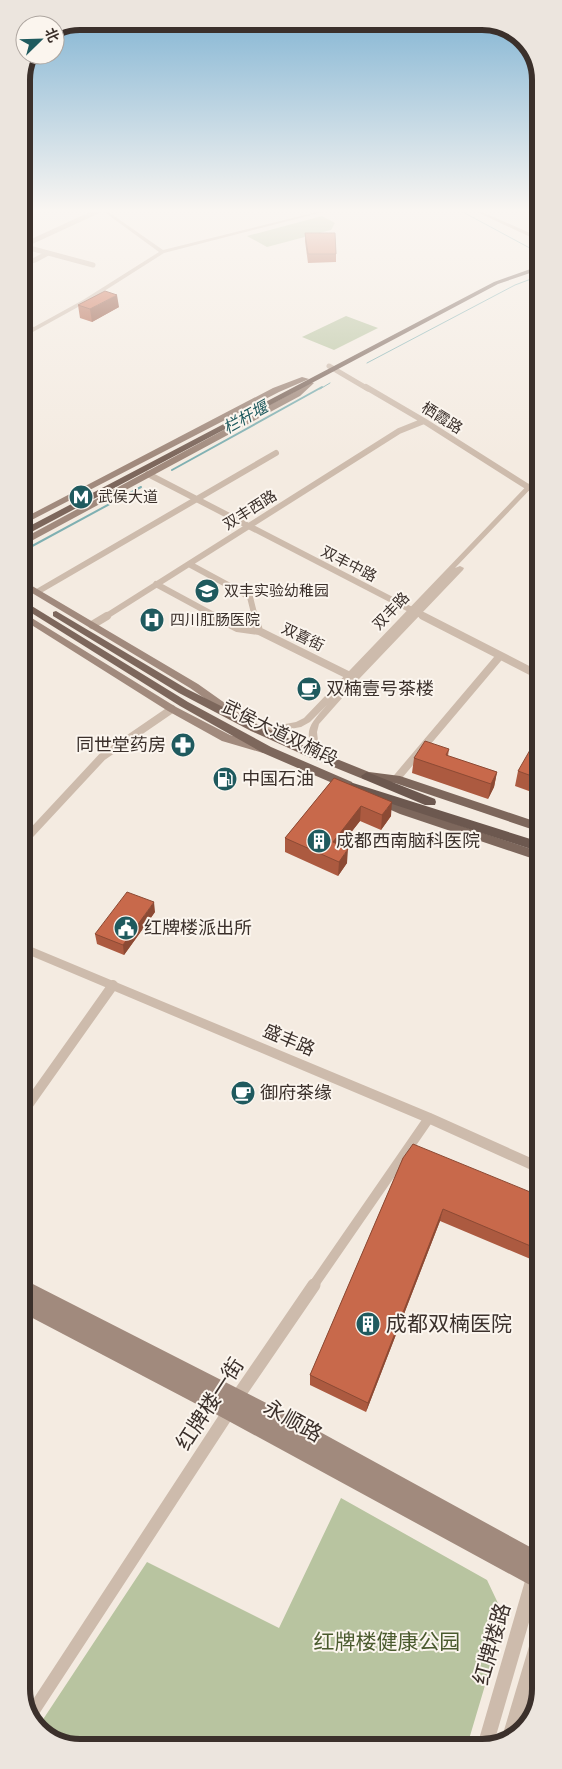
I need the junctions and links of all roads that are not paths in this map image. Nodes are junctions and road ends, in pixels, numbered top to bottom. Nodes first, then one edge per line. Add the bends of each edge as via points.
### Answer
1 (97, 294) edge
2 (468, 294) edge
3 (476, 294) edge
4 (30, 328) edge
5 (34, 329) junction
6 (30, 331) edge
7 (333, 367) junction
8 (307, 381) junction
9 (245, 414) junction
10 (424, 421) junction
11 (276, 454) dead end
12 (148, 474) junction
13 (532, 487) edge
14 (532, 492) edge
15 (196, 500) junction
16 (30, 518) edge
17 (30, 524) edge
18 (248, 526) junction
19 (30, 530) edge
20 (30, 539) edge
21 (189, 564) junction
22 (156, 584) junction
23 (30, 588) edge
24 (38, 592) junction
25 (30, 598) edge
26 (30, 608) edge
27 (415, 612) junction
28 (30, 623) edge
29 (92, 624) junction
30 (259, 631) junction
31 (500, 656) junction
32 (532, 672) edge
33 (348, 675) junction
34 (172, 709) junction
35 (259, 729) junction
36 (267, 750) junction
37 (321, 757) junction
38 (367, 776) junction
39 (396, 779) junction
40 (350, 786) junction
41 (435, 808) junction
42 (532, 825) edge
43 (30, 829) edge
44 (532, 837) edge
45 (532, 844) edge
46 (532, 854) edge
47 (30, 950) edge
48 (113, 986) junction
49 (30, 1101) edge
50 (429, 1118) junction
51 (532, 1164) edge
52 (30, 1291) edge
53 (30, 1307) edge
54 (232, 1405) junction
55 (532, 1564) edge
56 (532, 1591) edge
57 (532, 1663) edge
58 (34, 1709) edge
59 (512, 1729) edge
60 (487, 1739) edge

1 - 5 street
2 - 7 main road
3 - 7 main road
4 - 5 street
5 - 6 street
7 - 8 main road
7 - 10 street, 栖霞路
8 - 9 main road
8 - 12 main road via 297,394
8 - 16 main road via 276,390
9 - 17 main road
9 - 19 main road
10 - 13 street, 栖霞路
10 - 18 street, 双丰西路 via 399,431
11 - 15 street
12 - 15 street, 双丰中路
12 - 20 main road
14 - 27 street, 双丰路
15 - 18 street, 双丰中路
15 - 24 street
18 - 21 street, 双丰西路
18 - 27 street, 双丰中路
21 - 22 street, 双丰西路
21 - 30 street, 双喜街 via 250,597
22 - 29 street, 双丰西路
22 - 30 street via 237,628
23 - 24 main road
24 - 29 main road
25 - 35 main road, 武侯大道双楠段 via 183,691
26 - 36 main road, 武侯大道双楠段 via 184,704
27 - 31 street, 双丰中路
27 - 33 street, 双丰路
27 - 37 street, 双丰路 via 315,723 313,737
28 - 34 main road
29 - 35 main road
30 - 33 street, 双喜街
31 - 32 street, 双丰中路
31 - 39 street
33 - 35 street, 双丰路 via 307,720 298,725
34 - 36 main road via 226,738
34 - 43 street via 102,757
35 - 37 main road, 武侯大道双楠段
36 - 40 main road, 武侯大道双楠段
37 - 38 main road, 武侯大道双楠段
38 - 39 main road, 武侯大道双楠段
38 - 41 highway
39 - 42 main road, 武侯大道双楠段
40 - 41 highway
40 - 46 main road, 武侯大道双楠段 via 404,811
41 - 44 highway
41 - 45 highway
47 - 48 street, 盛丰路
48 - 49 street
48 - 50 street, 盛丰路
50 - 51 street, 盛丰路
50 - 54 street, 红牌楼一街
52 - 54 main road
53 - 54 main road, 永顺路
54 - 55 main road, 永顺路
54 - 58 street, 红牌楼一街
56 - 60 street, 红牌楼路
57 - 59 street

